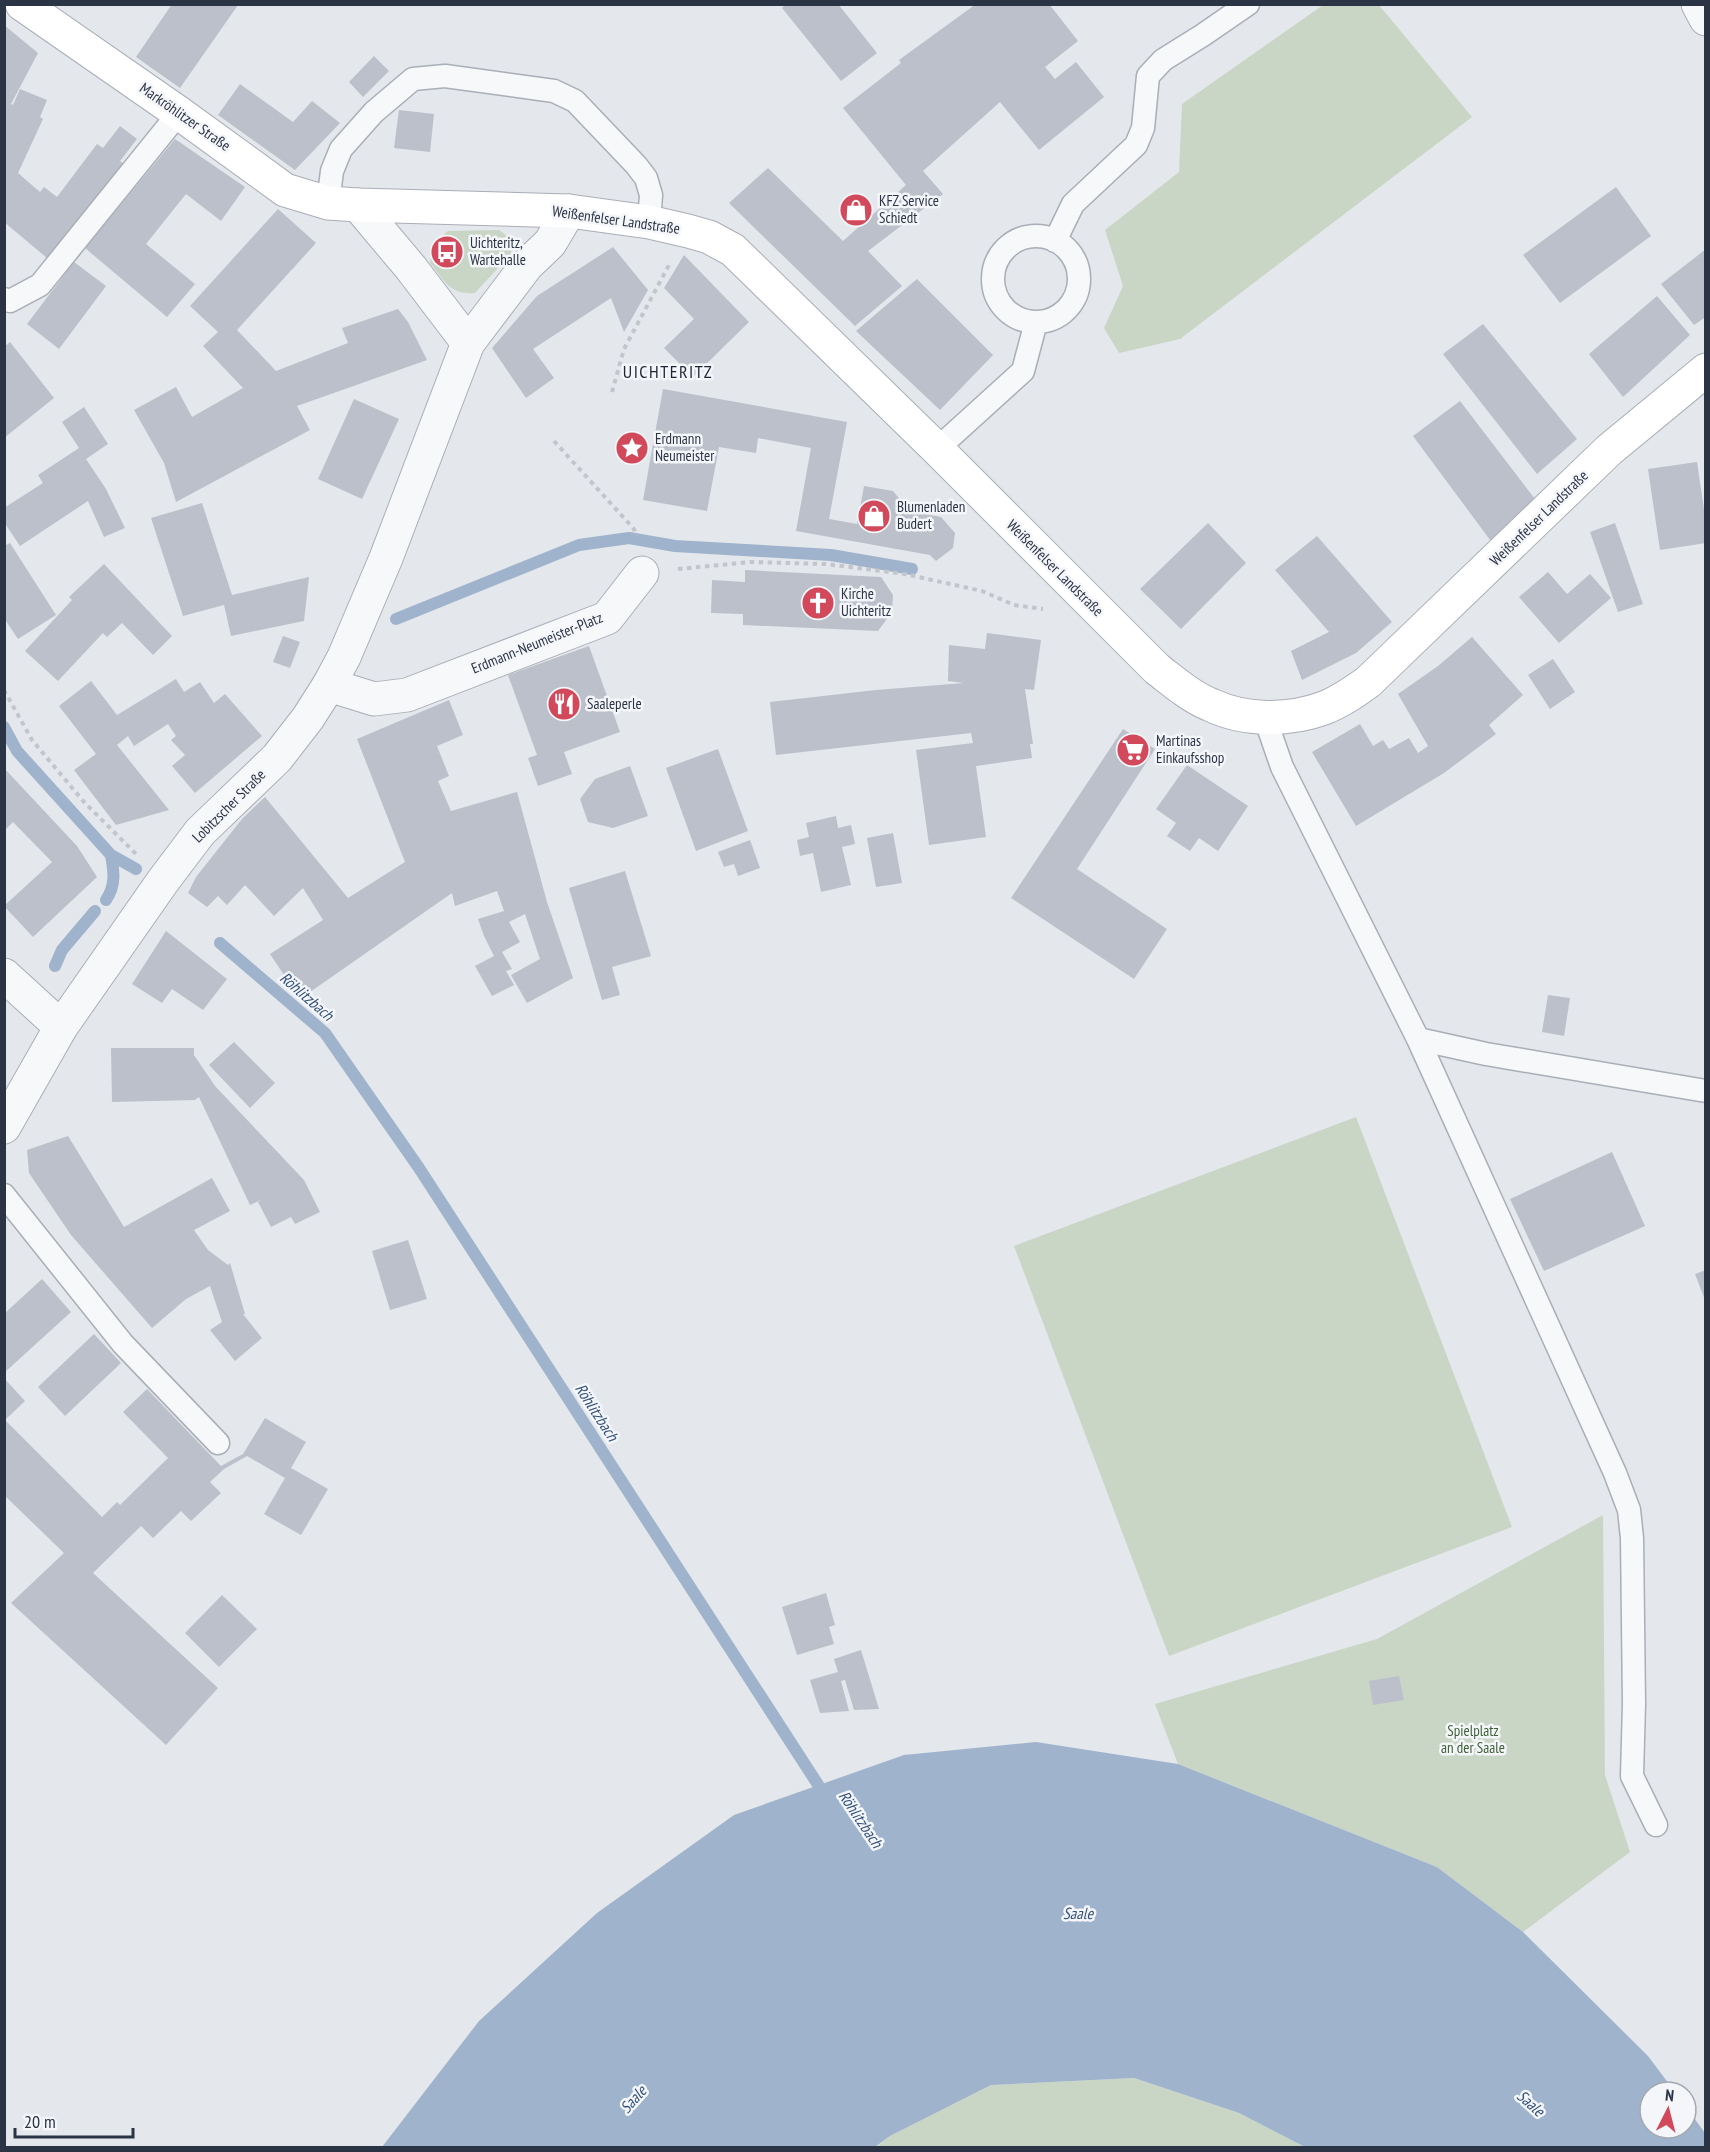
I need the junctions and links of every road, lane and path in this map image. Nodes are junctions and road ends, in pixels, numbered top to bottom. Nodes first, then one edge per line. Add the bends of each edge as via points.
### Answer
1 (22, 4) edge
2 (1248, 4) edge
3 (1698, 4) edge
4 (1706, 19) edge
5 (179, 113) junction
6 (343, 204) junction
7 (569, 211) junction
8 (649, 222) junction
9 (688, 231) junction
10 (1055, 241) junction
11 (4, 299) edge
12 (1036, 322) junction
13 (468, 343) junction
14 (1706, 370) edge
15 (612, 392) dead end
16 (554, 441) dead end
17 (937, 449) junction
18 (634, 530) dead end
19 (642, 573) joint
20 (1082, 596) junction
21 (329, 685) junction
22 (4, 690) edge
23 (1265, 718) junction
24 (163, 881) junction
25 (4, 975) edge
26 (61, 1027) junction
27 (1418, 1039) junction
28 (1706, 1090) edge
29 (4, 1127) edge
30 (4, 1195) edge
31 (218, 1443) dead end
32 (1656, 1825) dead end

1 - 5 main road, Markröhlitzer Straße
2 - 10 lane via 1163,60 1148,76 1143,128 1136,145 1073,204
3 - 4 street
5 - 6 main road, Markröhlitzer Straße via 285,190
5 - 11 lane via 40,285 10,301
6 - 7 main road, Weißenfelser Landstraße
6 - 8 lane via 332,171 342,149 374,112 413,79 445,76 554,91 575,100 646,178 651,195
6 - 13 street via 411,268
7 - 8 main road, Weißenfelser Landstraße
7 - 13 street, Lobitzscher Straße via 550,243 527,265
8 - 9 main road, Weißenfelser Landstraße
9 - 15 path via 624,349
9 - 17 main road, Weißenfelser Landstraße via 733,250
10 - 12 lane via 1069,251 1076,263 1078,291 1062,314
10 - 12 lane via 1032,236 1018,239 998,258 993,273 993,287 1008,313
12 - 17 lane via 1023,371
13 - 21 street, Lobitzscher Straße via 386,558
14 - 23 main road, Weißenfelser Landstraße via 1609,450 1368,682 1323,708
16 - 18 path
17 - 20 main road, Weißenfelser Landstraße
19 - 20 path via 751,562 826,564 905,574 982,591 1014,605 1050,610
19 - 21 street, Erdmann-Neumeister-Platz via 607,618 407,695 374,699
20 - 23 main road, Weißenfelser Landstraße via 1181,688 1211,706
21 - 24 street, Lobitzscher Straße via 277,758 200,832
22 - 24 path via 32,740 84,802
23 - 27 lane via 1282,768
24 - 26 street, Lobitzscher Straße
25 - 26 street
26 - 29 street, Lobitzscher Straße
27 - 28 lane
27 - 32 lane via 1629,1510 1632,1776
30 - 31 lane via 123,1344

